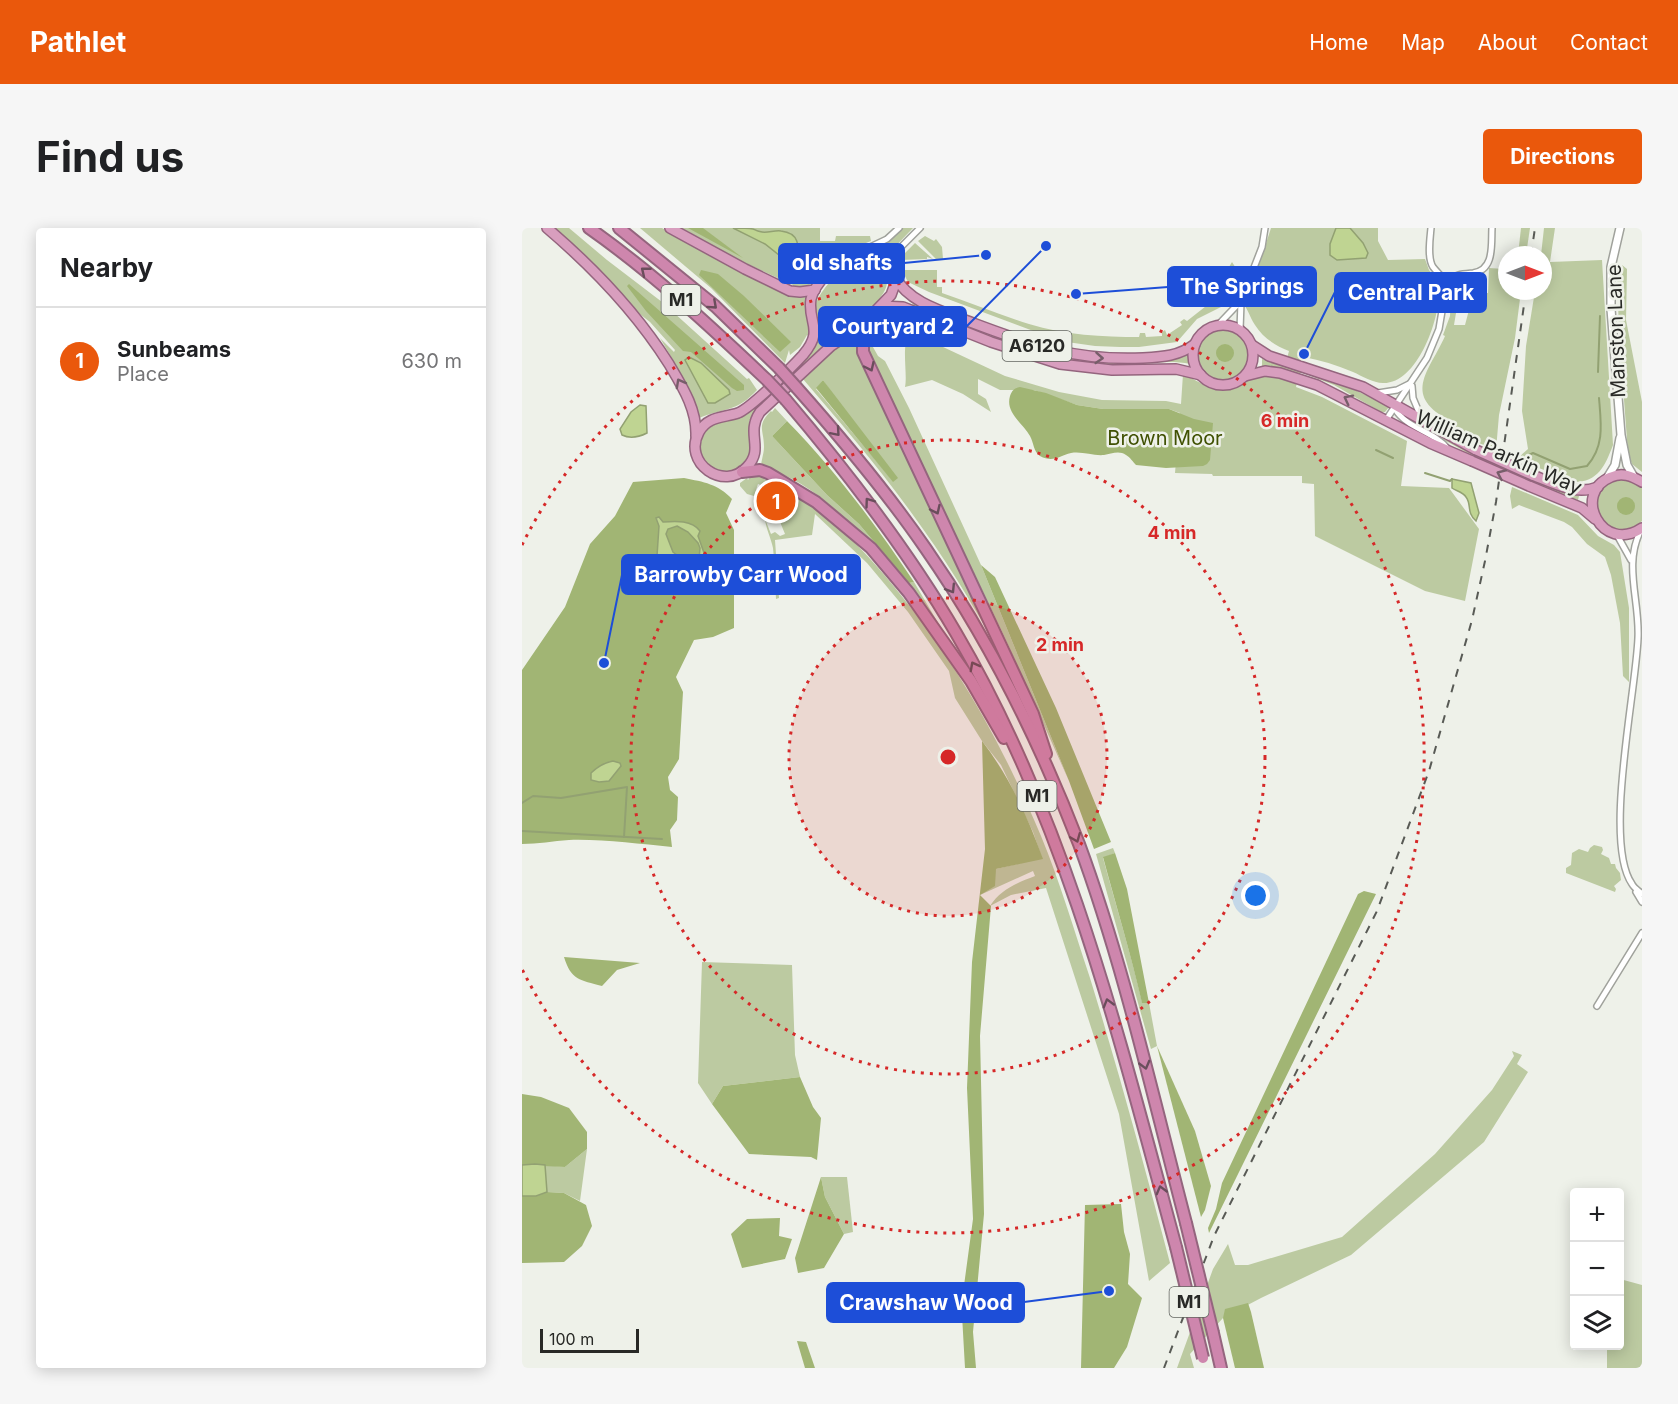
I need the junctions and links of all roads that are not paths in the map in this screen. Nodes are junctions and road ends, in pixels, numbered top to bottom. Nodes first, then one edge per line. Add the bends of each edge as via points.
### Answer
1 (547, 228) edge
2 (589, 228) edge
3 (619, 228) edge
4 (670, 228) edge
5 (899, 228) edge
6 (920, 228) edge
7 (1265, 228) edge
8 (1431, 228) edge
9 (1492, 228) edge
10 (1620, 228) edge
11 (864, 250) junction
12 (894, 273) junction
13 (1446, 281) junction
14 (815, 290) junction
15 (1241, 301) junction
16 (877, 310) junction
17 (1218, 325) junction
18 (1240, 330) junction
19 (1195, 344) junction
20 (1252, 345) junction
21 (1201, 375) junction
22 (1245, 376) junction
23 (1413, 381) junction
24 (1373, 392) junction
25 (1396, 407) junction
26 (1386, 420) junction
27 (1422, 420) junction
28 (1621, 435) junction
29 (696, 438) junction
30 (1451, 453) junction
31 (742, 472) junction
32 (1607, 478) junction
33 (1638, 479) edge
34 (1598, 487) junction
35 (1595, 519) junction
36 (1642, 528) edge
37 (1617, 535) junction
38 (1631, 562) junction
39 (1062, 802) junction
40 (1044, 812) junction
41 (1632, 885) junction
42 (1642, 894) edge
43 (1642, 903) edge
44 (1642, 933) edge
45 (1597, 1006) dead end
46 (1204, 1363) edge
47 (1221, 1368) edge

29 -> 1 highway via 692,409 682,385 648,331 622,300
40 -> 2 highway, M1, bridge via 957,633 867,498 767,380 659,281
3 -> 39 highway, M1, bridge via 715,306 779,368 846,444 927,549 971,621 1016,703
4 - 14 highway via 790,291
5 - 11 street
6 - 12 street via 898,250
7 - 15 street via 1262,247
8 - 13 street via 1430,261
9 - 13 street via 1491,260 1487,267 1474,273 1460,273
10 - 28 street, Manston Lane via 1611,288
11 - 12 highway via 886,258
11 - 14 highway via 844,258
12 - 16 highway via 894,290
12 -> 19 highway, A6120 via 915,299 1011,337 1076,356 1166,357
13 - 23 street via 1439,329
14 - 29 highway via 811,303 814,336 803,355 745,410 708,422
15 - 17 street
15 - 18 street
16 - 21 highway, A6120 via 903,307 1060,364 1113,370 1176,369
16 - 31 highway via 760,411 753,425 754,456
16 -> 39 highway, M1 via 863,338 863,352 1033,714
17 - 18 highway
17 - 19 highway via 1207,330
18 - 20 highway
19 - 21 highway via 1194,360
20 - 22 highway via 1253,361
20 - 24 highway, William Parkin Way via 1269,356
21 - 22 highway via 1223,385
26 -> 22 highway, William Parkin Way via 1301,379 1265,371
23 - 24 street via 1397,390
23 - 25 street
23 - 27 street, William Parkin Way via 1413,398
24 - 25 highway, William Parkin Way
25 - 26 street, William Parkin Way
25 - 27 highway, William Parkin Way
25 - 30 street via 1401,418 1441,440
26 - 30 highway, William Parkin Way
27 - 34 highway, William Parkin Way, bridge via 1532,475 1575,491
28 - 32 street, Manston Lane via 1615,465
28 - 33 street, Manston Lane via 1627,465
29 - 31 highway via 697,458 708,472 726,477
35 -> 30 highway, William Parkin Way, bridge via 1582,508
31 - 40 highway, M1 via 760,470 782,481 816,502 871,548 909,593 971,681
32 - 33 highway via 1625,474
32 - 34 highway
34 - 35 highway via 1592,503
35 - 37 highway, William Parkin Way
36 - 37 highway
36 - 38 street
37 - 38 street
38 - 41 street via 1639,633 1623,768 1621,822 1624,862
39 -> 47 highway, M1, bridge via 1120,973
46 -> 40 highway, M1, bridge via 1101,978
41 - 42 street
41 - 43 street
44 - 45 street

